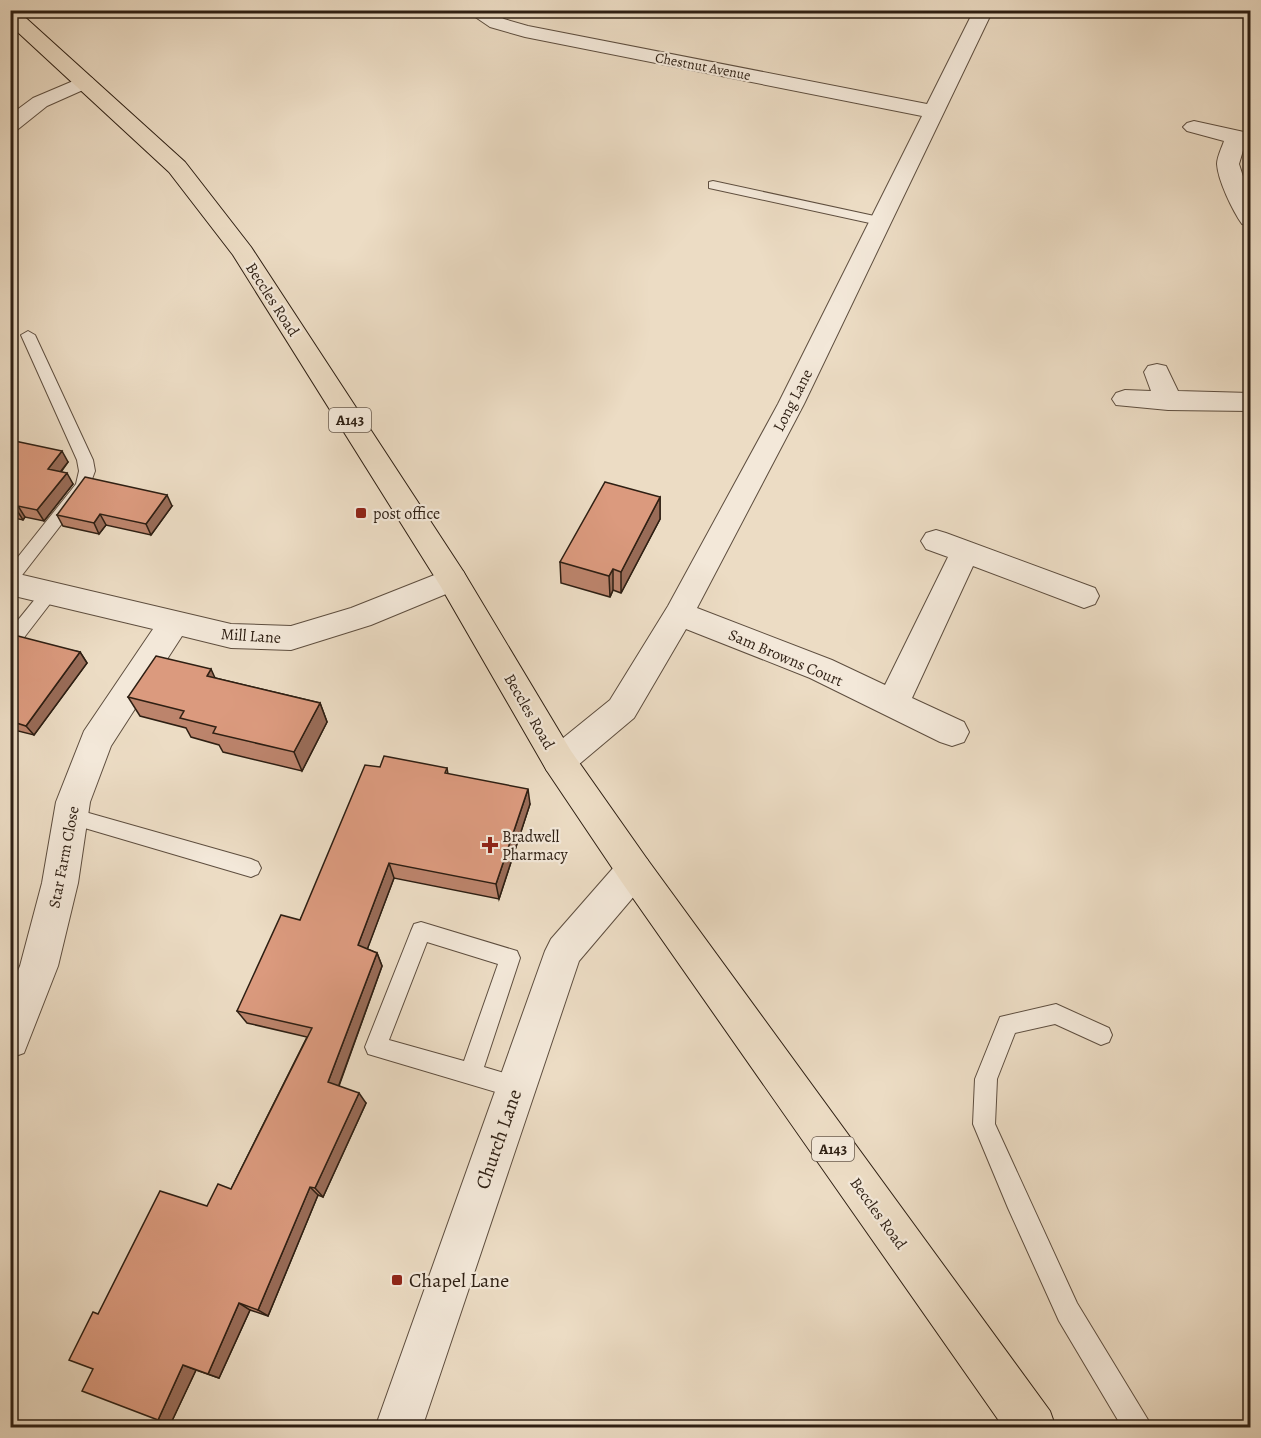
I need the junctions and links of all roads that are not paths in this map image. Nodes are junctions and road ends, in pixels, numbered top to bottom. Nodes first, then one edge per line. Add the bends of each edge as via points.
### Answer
1 (474, 10) edge
2 (984, 10) edge
3 (10, 14) edge
4 (85, 82) junction
5 (935, 112) junction
6 (10, 126) edge
7 (1194, 127) dead end
8 (1243, 139) edge
9 (713, 185) dead end
10 (1251, 219) edge
11 (879, 222) junction
12 (28, 335) dead end
13 (1157, 372) dead end
14 (1125, 399) dead end
15 (1168, 400) junction
16 (1251, 402) edge
17 (936, 540) dead end
18 (965, 552) junction
19 (452, 579) junction
20 (10, 581) edge
21 (50, 592) junction
22 (1084, 596) dead end
23 (679, 614) junction
24 (174, 622) junction
25 (10, 643) edge
26 (892, 705) junction
27 (952, 732) dead end
28 (559, 761) junction
29 (71, 816) junction
30 (251, 868) dead end
31 (634, 870) junction
32 (1101, 1035) dead end
33 (10, 1039) edge
34 (471, 1074) junction
35 (516, 1087) junction
36 (398, 1428) edge
37 (1033, 1428) edge
38 (1140, 1428) edge

1 - 5 street, Chestnut Avenue via 497,23 525,31
2 - 5 street, Long Lane
3 - 4 highway, Beccles Road / A143
4 - 6 street via 40,102
4 - 19 highway, Beccles Road / A143 via 177,167 243,252
5 - 11 street, Long Lane
7 - 8 street
8 - 10 street via 1228,164
9 - 11 lane
11 - 23 street, Long Lane via 791,404
12 - 20 lane via 87,471 83,486
13 - 15 street
14 - 15 street
15 - 16 street
17 - 18 street
18 - 22 street
18 - 26 street
19 - 24 street, Mill Lane via 360,617 291,638 231,636
19 - 28 highway, Beccles Road / A143
20 - 21 street, Mill Lane
21 - 24 street, Mill Lane
21 - 25 lane
23 - 26 street, Sam Browns Court via 821,669
23 - 28 street, Long Lane via 622,710
24 - 29 street, Star Farm Close via 96,741
26 - 27 street, Sam Browns Court
28 - 31 highway, Beccles Road / A143
29 - 30 lane
29 - 33 street, Star Farm Close via 60,883 39,966
31 - 35 street, Church Lane via 564,951
31 - 37 highway, Beccles Road / A143
32 - 38 lane via 1056,1014 1008,1024 986,1079 984,1124 1068,1312
34 - 34 lane via 376,1047 421,931 510,958
34 - 35 lane
35 - 36 street, Church Lane

